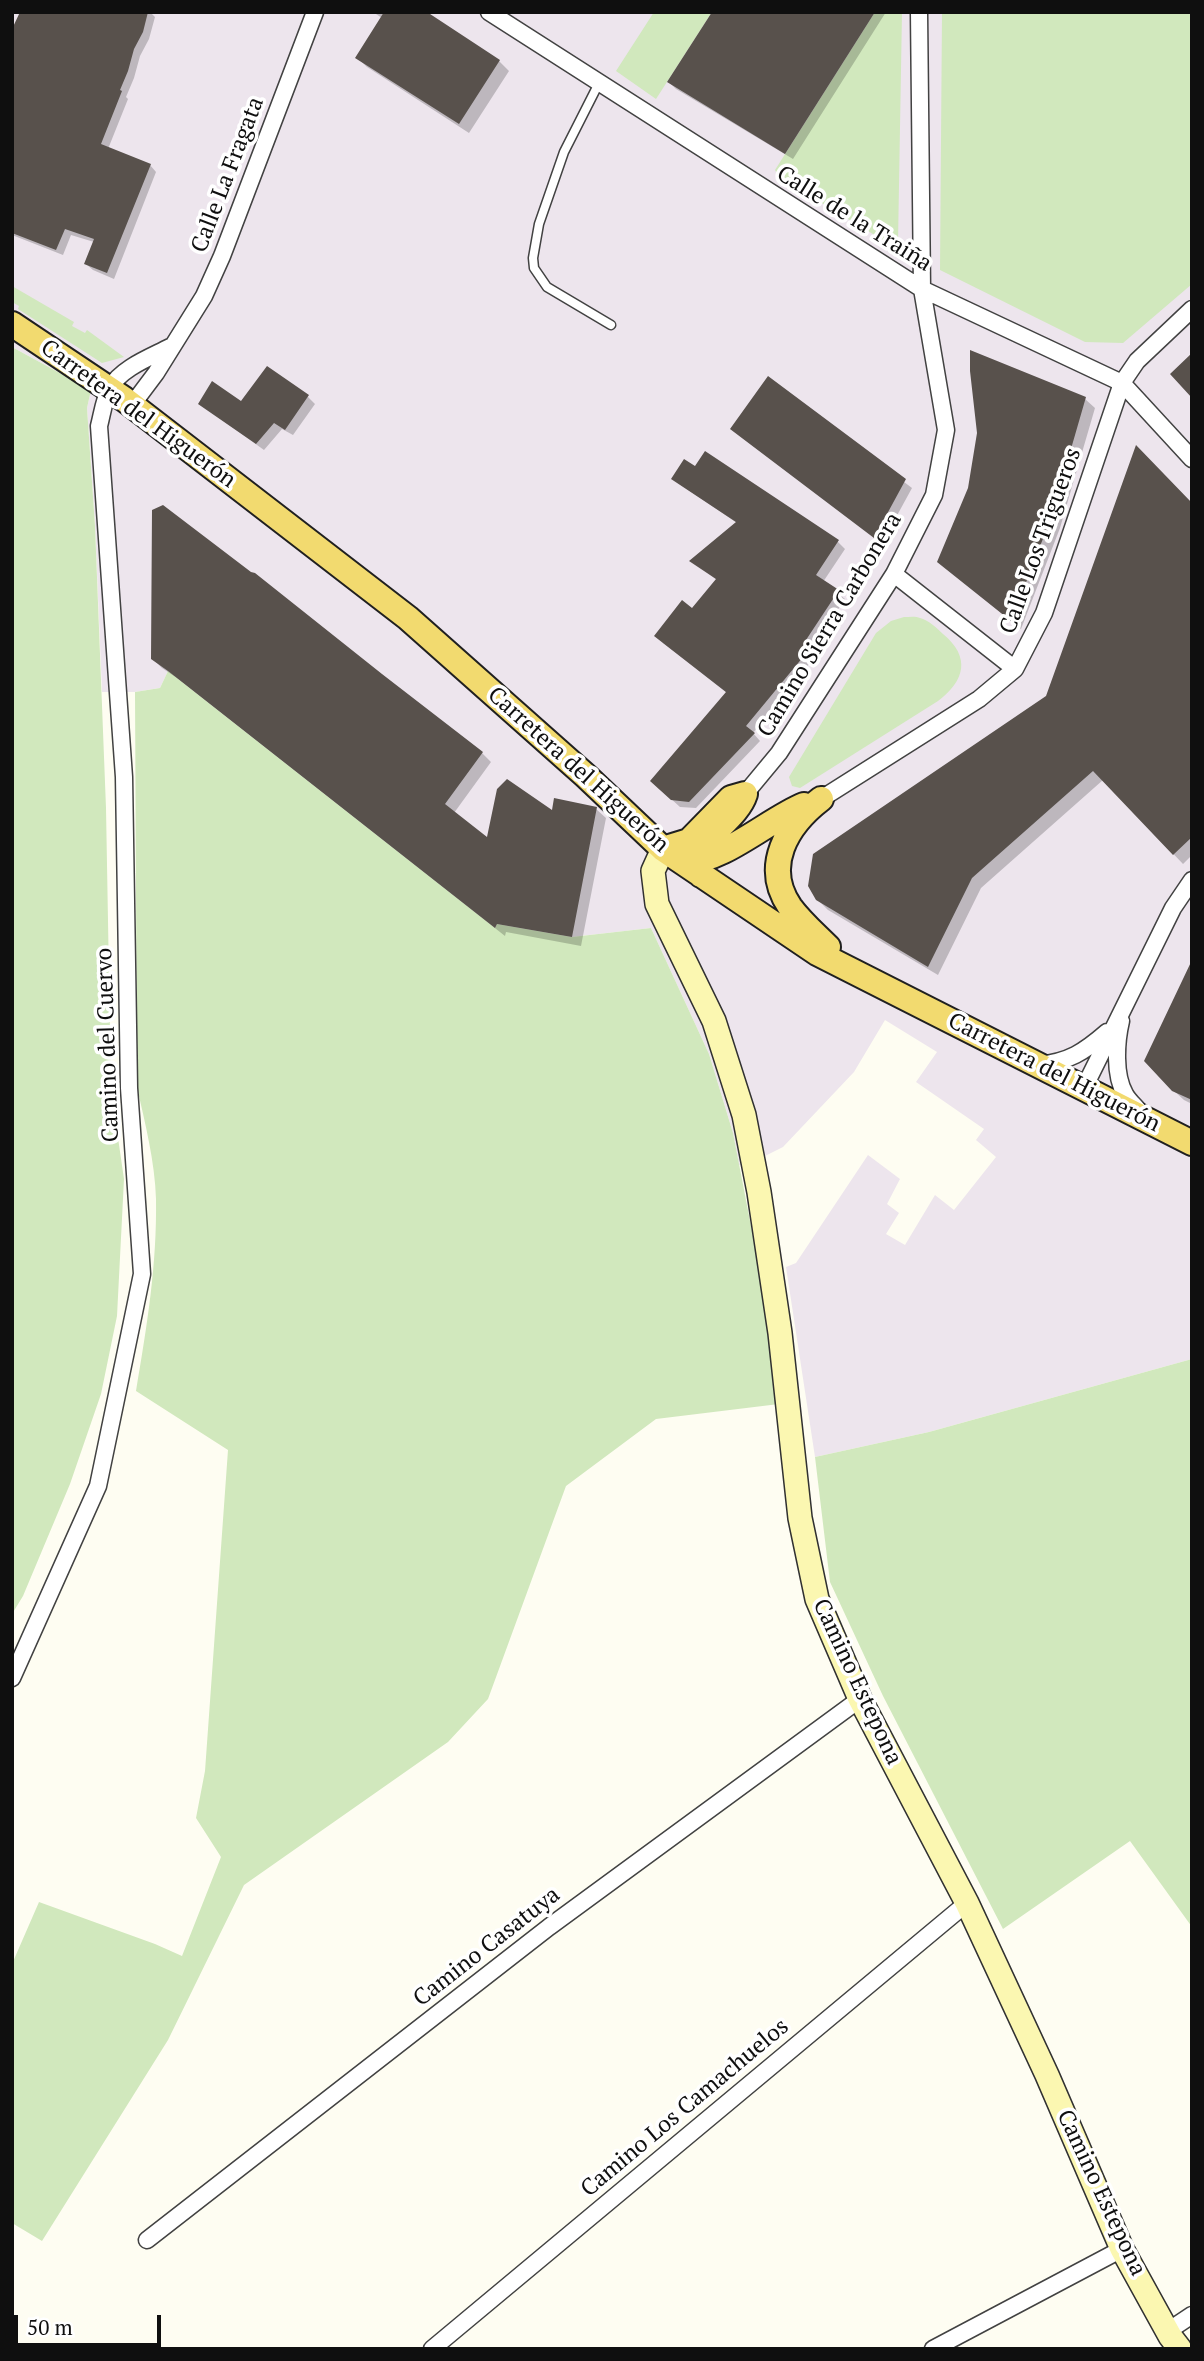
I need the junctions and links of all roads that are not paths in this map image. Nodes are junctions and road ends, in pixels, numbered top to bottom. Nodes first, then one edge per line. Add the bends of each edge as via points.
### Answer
1 (315, 12) edge
2 (489, 12) edge
3 (919, 12) edge
4 (599, 83) junction
5 (922, 289) junction
6 (1192, 309) edge
7 (12, 324) edge
8 (611, 325) dead end
9 (170, 347) junction
10 (1122, 383) junction
11 (110, 389) junction
12 (132, 405) junction
13 (1192, 459) edge
14 (894, 574) junction
15 (1015, 669) junction
16 (750, 789) junction
17 (821, 799) junction
18 (768, 824) junction
19 (685, 861) junction
20 (1192, 880) edge
21 (886, 988) junction
22 (1124, 1006) junction
23 (1114, 1026) junction
24 (1038, 1065) junction
25 (1084, 1088) junction
26 (1148, 1121) junction
27 (1192, 1143) edge
28 (12, 1678) edge
29 (860, 1699) junction
30 (968, 1903) junction
31 (147, 2239) dead end
32 (1122, 2249) junction
33 (1192, 2315) edge
34 (1174, 2340) edge
35 (432, 2349) edge
36 (933, 2349) edge

1 - 9 street, Calle La Fragata via 222,256 199,305
2 - 4 street, Calle de la Traiña
3 - 5 street, Camino Sierra Carbonera
4 - 5 street, Calle de la Traiña
4 - 8 lane via 565,152 539,223 533,258 547,287
5 - 10 street, Calle de la Traiña
5 - 14 street, Camino Sierra Carbonera via 946,430 934,495
6 - 10 street, Calle Los Trigueros via 1137,361
7 - 11 main road, Carretera del Higuerón
9 - 11 street, Calle La Fragata via 131,369
9 - 12 street, Calle La Fragata
10 - 13 street, Calle de la Traiña
10 - 15 street, Calle Los Trigueros via 1044,613
11 - 12 main road, Carretera del Higuerón
11 - 28 street, Camino del Cuervo via 99,426 124,777 130,1088 142,1274 98,1486
12 - 19 main road, Carretera del Higuerón via 408,618
14 - 15 street
14 - 16 street, Camino Sierra Carbonera via 779,753
15 - 17 street, Calle Los Trigueros via 979,699
16 - 18 main road via 747,818
16 - 19 main road via 735,814
16 - 19 main road via 731,798 689,841
17 - 18 main road
17 - 21 main road via 787,836 778,868 782,892 801,921 828,946
18 - 19 main road via 714,856
19 - 21 main road, Carretera del Higuerón via 817,953
19 - 29 main road, Camino Estepona via 657,859 653,871 656,904 714,1021 744,1115 780,1333 800,1518 817,1599
20 - 22 street
21 - 24 main road, Carretera del Higuerón
22 - 23 street
22 - 26 street via 1118,1049 1120,1082 1125,1095
23 - 24 street via 1082,1053
23 - 25 street
24 - 25 main road, Carretera del Higuerón
25 - 26 main road, Carretera del Higuerón
26 - 27 main road, Carretera del Higuerón
29 - 30 main road, Camino Estepona
29 - 31 street, Camino Casatuya via 549,1927
30 - 32 main road, Camino Estepona
30 - 35 street, Camino Los Camachuelos
32 - 34 main road, Camino Estepona
32 - 36 street
33 - 34 street

